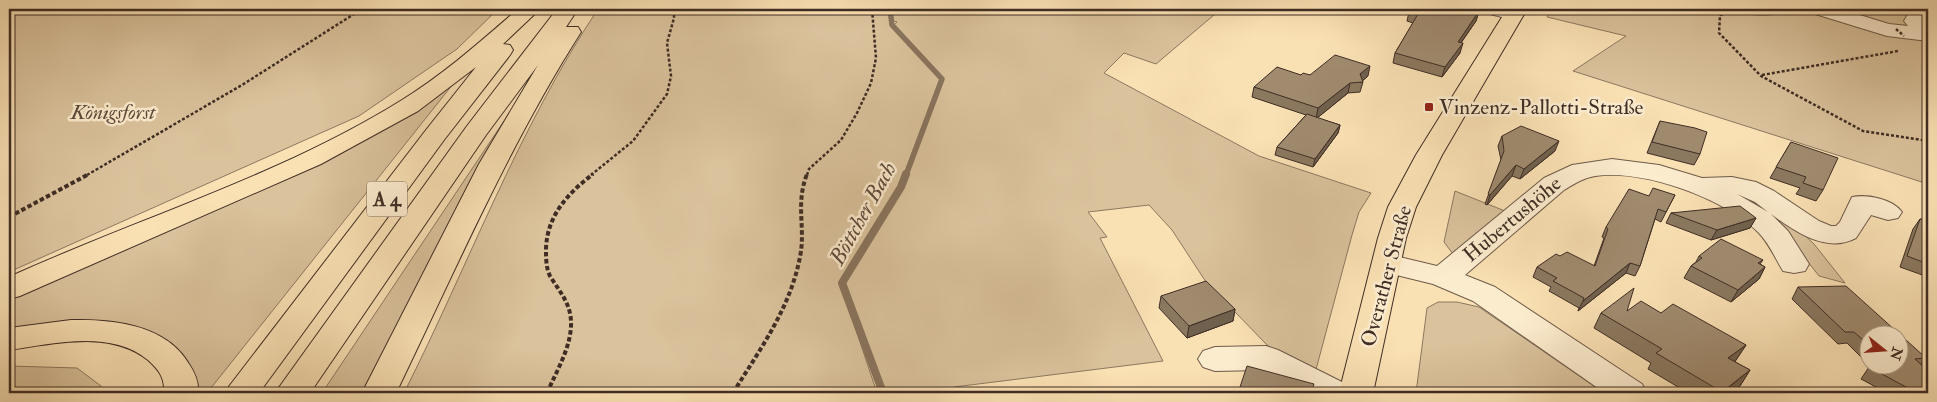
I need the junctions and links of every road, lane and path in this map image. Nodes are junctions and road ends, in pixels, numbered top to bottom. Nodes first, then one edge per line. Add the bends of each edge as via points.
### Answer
1 (362, 9) edge
2 (530, 9) edge
3 (537, 9) edge
4 (568, 9) edge
5 (586, 9) edge
6 (674, 9) edge
7 (872, 9) edge
8 (1747, 9) edge
9 (1819, 9) edge
10 (1927, 9) edge
11 (1508, 10) edge
12 (1896, 28) dead end
13 (1928, 34) edge
14 (1904, 36) dead end
15 (1904, 50) dead end
16 (1761, 76) junction
17 (1928, 141) edge
18 (1701, 186) junction
19 (1888, 212) dead end
20 (9, 217) edge
21 (1387, 262) junction
22 (1794, 264) dead end
23 (1442, 277) junction
24 (9, 289) edge
25 (9, 339) edge
26 (1215, 359) dead end
27 (181, 393) edge
28 (241, 393) edge
29 (292, 393) edge
30 (379, 393) edge
31 (547, 393) edge
32 (733, 393) edge
33 (1334, 393) edge
34 (1356, 393) edge
35 (1630, 393) edge

1 - 20 path via 232,91
2 - 24 main road via 447,81 372,128 261,181
3 - 28 main road, A 4 via 435,135
4 - 29 main road, A 4 via 465,146
5 - 30 main road via 518,117
6 - 31 path via 675,20 667,37 672,71 666,99 630,144 563,199 551,218 546,235 549,274 561,289 570,311 571,340
7 - 32 path via 876,58 871,83 841,140 809,169 800,208 801,254 795,282 786,306
8 - 16 path via 1720,15 1719,33
9 - 13 street via 1887,30
10 - 13 street via 1919,12 1915,21
11 - 21 main road, Overather Straße via 1414,182 1402,207
12 - 14 path, bridge
15 - 16 path
16 - 17 path via 1863,130
18 - 19 street, Hubertushöhe via 1733,184 1757,191 1810,228 1822,232 1844,233 1850,228 1862,203
18 - 22 street via 1759,219 1774,233
18 - 23 street, Hubertushöhe via 1674,177 1614,167 1590,168 1567,174
21 - 23 street
21 - 34 main road, Overather Straße
23 - 35 street via 1484,294
25 - 27 main road via 77,331 133,337 162,352 176,367
26 - 33 street via 1266,358

